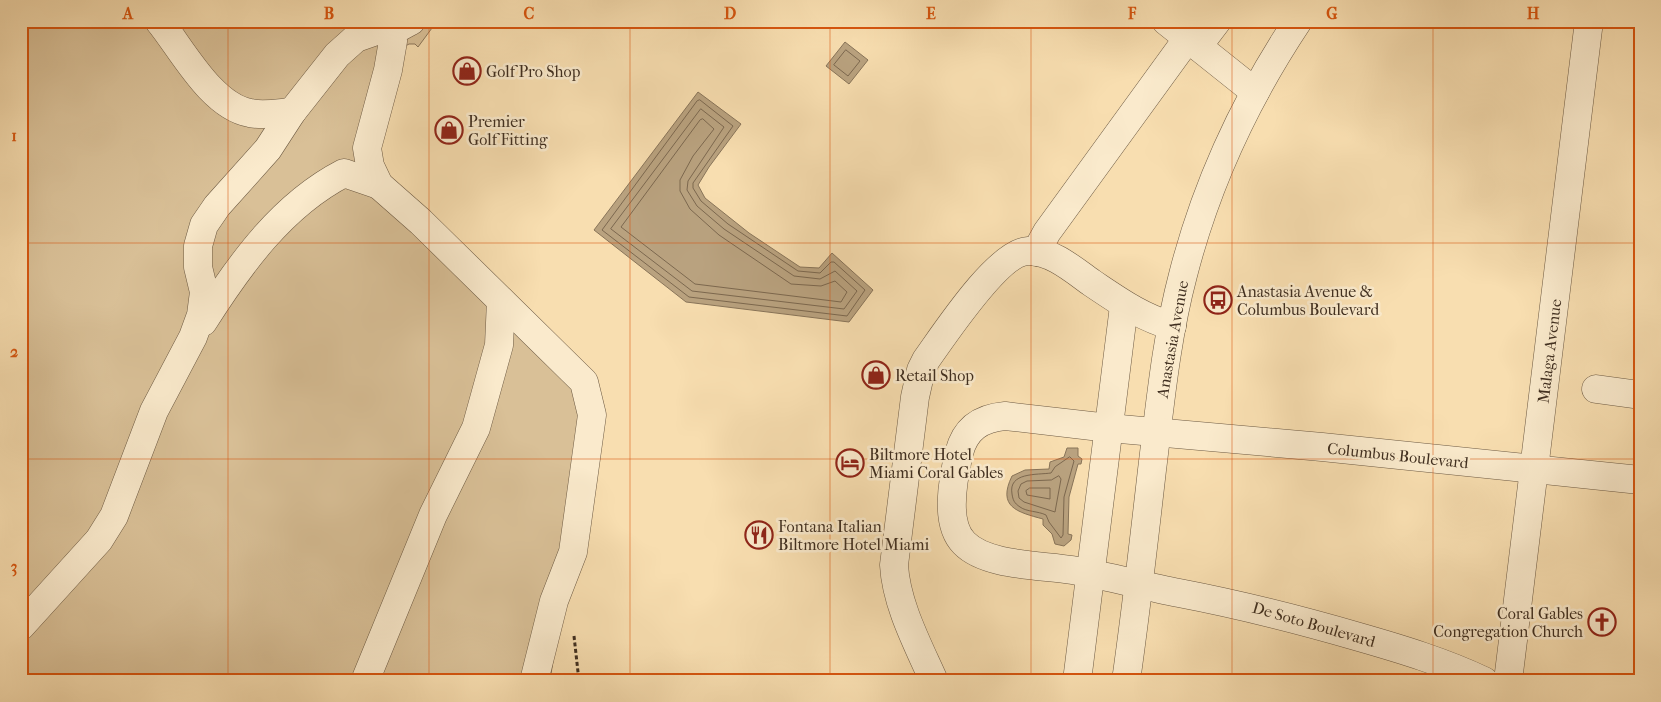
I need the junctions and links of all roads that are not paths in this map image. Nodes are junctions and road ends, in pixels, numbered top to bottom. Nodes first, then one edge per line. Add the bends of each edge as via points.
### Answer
1 (159, 21) edge
2 (411, 21) edge
3 (1166, 21) edge
4 (1217, 21) edge
5 (1298, 21) edge
6 (1589, 21) edge
7 (384, 27) edge
8 (1193, 42) junction
9 (1255, 92) junction
10 (292, 112) junction
11 (379, 185) junction
12 (1036, 252) junction
13 (501, 301) junction
14 (1124, 306) junction
15 (1172, 326) junction
16 (193, 337) junction
17 (1596, 389) dead end
18 (1640, 395) edge
19 (1109, 428) junction
20 (1157, 432) junction
21 (1535, 469) junction
22 (1640, 480) edge
23 (1090, 573) junction
24 (1140, 584) junction
25 (21, 626) edge
26 (365, 681) edge
27 (534, 681) edge
28 (934, 681) edge
29 (1077, 681) edge
30 (1126, 681) edge
31 (1484, 681) edge
32 (1508, 681) edge

1 - 10 street via 207,85 228,103 249,113
2 - 7 street
3 - 8 street
4 - 8 street
5 - 9 street, Anastasia Avenue
6 - 21 street, Malaga Avenue
7 - 10 street via 356,38 337,55
7 - 11 street via 393,41 367,148 370,166
8 - 9 street
8 - 12 street via 1084,181
9 - 15 street, Anastasia Avenue via 1227,148 1198,224 1182,276
10 - 16 street via 268,149 204,225 198,246 198,267 204,292 201,315
11 - 13 street
11 - 16 street via 344,173 318,186 284,215 252,253
12 - 14 street via 1056,258
12 - 28 street via 1016,253 994,270 926,360 918,382 894,565 902,605
13 - 26 street via 499,345 476,428 433,515
13 - 27 street via 584,382 592,415 573,552 554,600
14 - 15 street via 1151,320
14 - 19 street
15 - 20 street, Anastasia Avenue
16 - 25 street via 154,411 114,516 99,540
17 - 18 street
19 - 20 street, Columbus Boulevard
19 - 23 street
19 - 23 street, Columbus Boulevard via 1004,416 980,422 969,430 960,453 951,510 955,533 983,557
20 - 21 street, Columbus Boulevard
20 - 24 street, Anastasia Avenue
21 - 22 street, Columbus Boulevard
21 - 32 street, Malaga Avenue
23 - 24 street, De Soto Boulevard
23 - 29 street
24 - 30 street, Anastasia Avenue
24 - 31 street, De Soto Boulevard via 1284,614 1410,652

